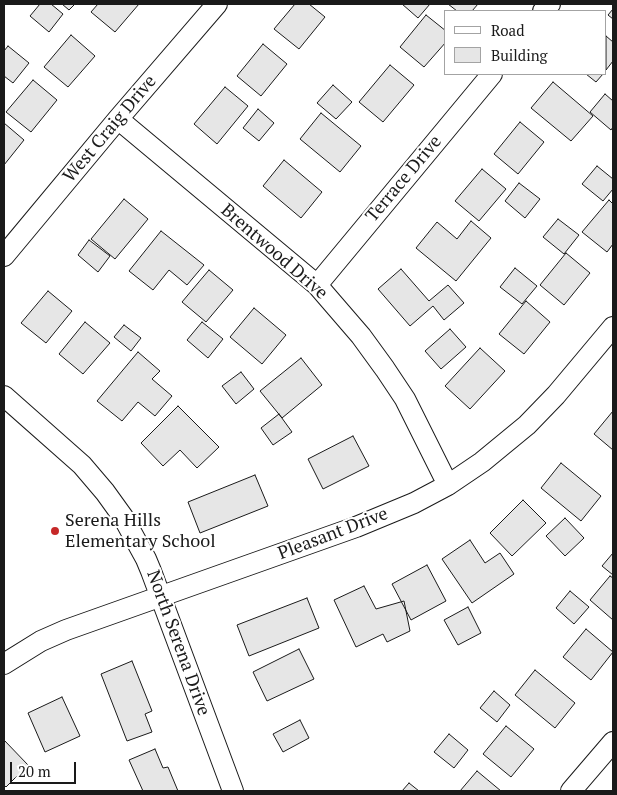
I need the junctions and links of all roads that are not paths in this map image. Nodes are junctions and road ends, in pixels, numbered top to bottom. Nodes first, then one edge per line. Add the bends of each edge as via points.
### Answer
1 (217, 4) edge
2 (491, 75) edge
3 (118, 119) junction
4 (4, 256) edge
5 (316, 285) junction
6 (613, 327) edge
7 (4, 396) edge
8 (448, 485) junction
9 (161, 597) junction
10 (4, 664) edge
11 (613, 742) edge
12 (233, 791) edge
13 (571, 791) edge

1 - 3 street, West Craig Drive
2 - 5 street, Terrace Drive
3 - 4 street, West Craig Drive
3 - 5 street, Brentwood Drive
5 - 8 street, Brentwood Drive via 386,369 405,399
6 - 8 street, Pleasant Drive via 527,425
7 - 9 street, North Serena Drive via 82,465 105,492 146,559
8 - 9 street, Pleasant Drive via 414,503 356,526
9 - 10 street, Pleasant Drive via 66,630
9 - 12 street, North Serena Drive
11 - 13 street

